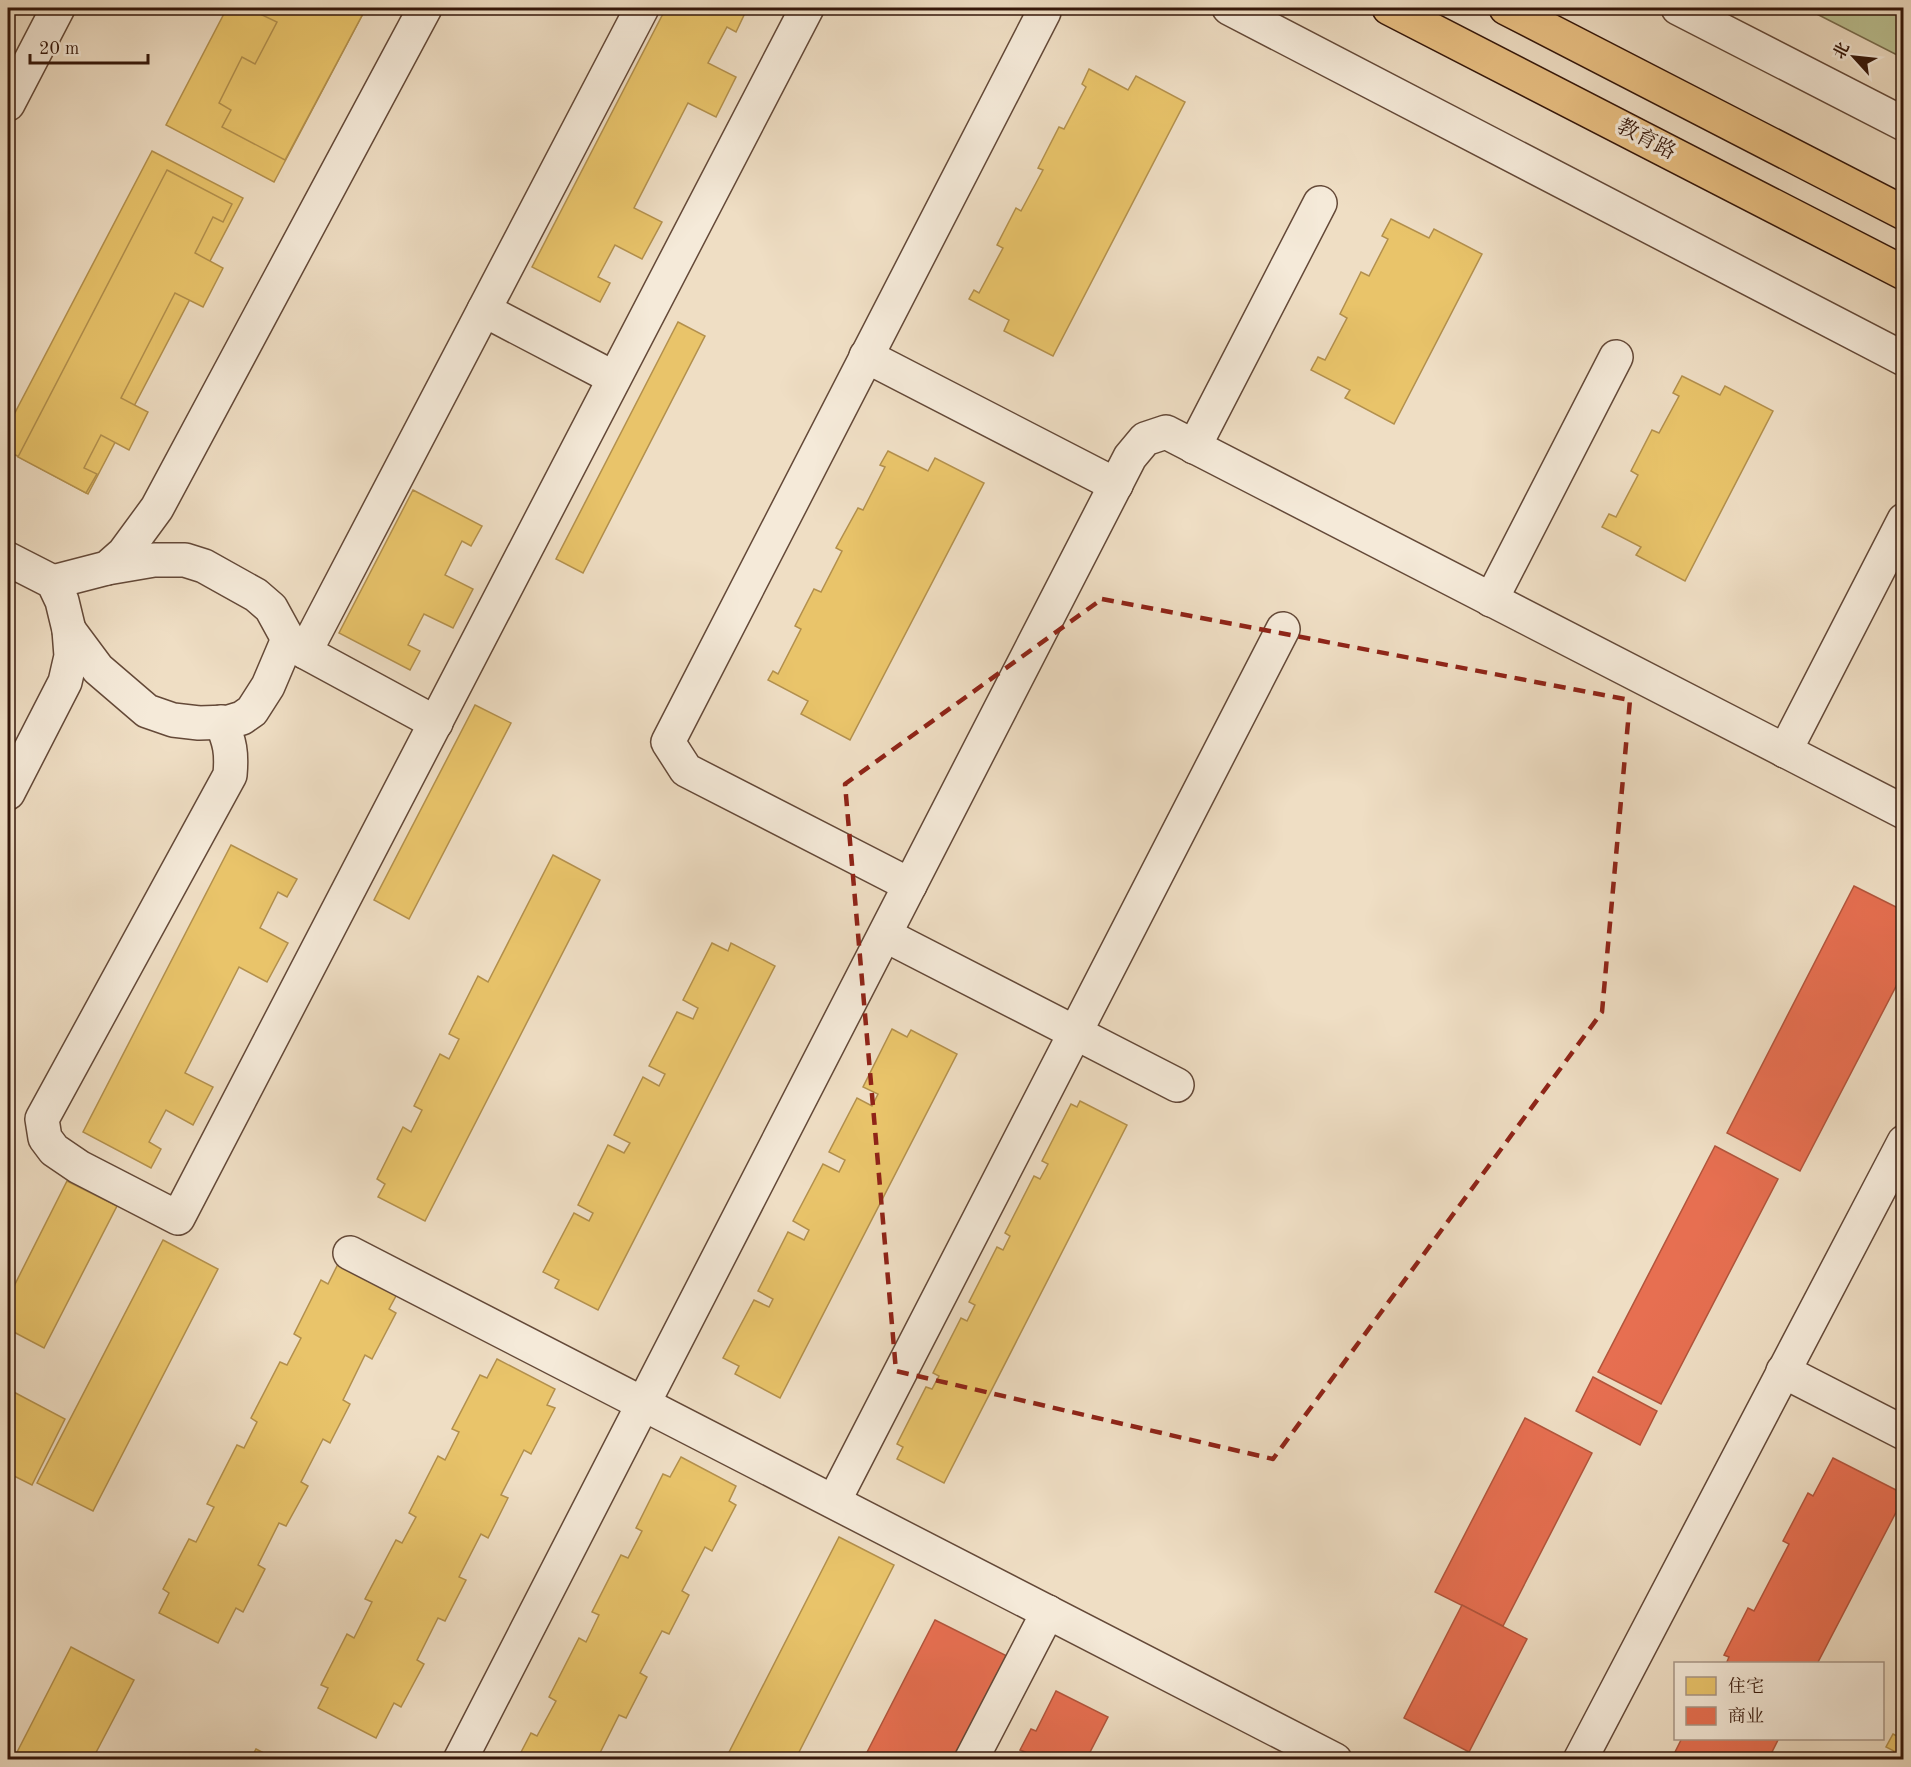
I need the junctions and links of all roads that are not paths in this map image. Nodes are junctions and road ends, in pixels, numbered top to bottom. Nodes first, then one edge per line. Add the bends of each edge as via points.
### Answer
1 (58, 8) edge
2 (424, 8) edge
3 (642, 8) edge
4 (807, 8) edge
5 (1229, 8) edge
6 (1389, 8) edge
7 (1506, 8) edge
8 (1678, 8) edge
9 (1044, 12) dead end
10 (8, 104) edge
11 (1904, 124) edge
12 (1320, 203) dead end
13 (1904, 213) edge
14 (1904, 273) edge
15 (484, 310) junction
16 (866, 356) junction
17 (1616, 357) dead end
18 (1904, 359) edge
19 (614, 378) junction
20 (1194, 447) junction
21 (1116, 485) junction
22 (1904, 520) edge
23 (8, 558) edge
24 (106, 568) junction
25 (53, 582) junction
26 (1491, 600) junction
27 (1283, 629) dead end
28 (69, 630) junction
29 (296, 646) junction
30 (221, 722) junction
31 (436, 723) junction
32 (1785, 751) junction
33 (8, 793) edge
34 (1904, 812) edge
35 (910, 885) junction
36 (885, 935) junction
37 (1075, 1033) junction
38 (1177, 1085) dead end
39 (1904, 1142) edge
40 (350, 1252) dead end
41 (1784, 1371) junction
42 (643, 1403) junction
43 (1904, 1433) edge
44 (834, 1501) junction
45 (1048, 1612) junction
46 (1333, 1759) edge
47 (460, 1760) edge
48 (971, 1760) edge
49 (1580, 1760) edge

1 - 10 street
2 - 24 street via 157,508 124,553
3 - 15 street
4 - 19 street
5 - 18 street
6 - 14 main road, 教育路
7 - 13 main road
8 - 11 street
9 - 16 street
12 - 20 street
15 - 19 street
15 - 29 street
16 - 21 street
16 - 35 street via 668,741 686,770
17 - 26 street
19 - 31 street
20 - 21 street via 1166,432 1145,439 1130,457
20 - 26 street
21 - 35 street
22 - 32 street
23 - 25 street
24 - 25 street
24 - 29 street via 154,560 185,560 204,567 256,595 271,608
25 - 28 street
26 - 32 street
27 - 37 street
28 - 30 street via 98,669 147,711 173,720
28 - 33 street via 71,656 65,682
29 - 30 street via 252,711 242,718
29 - 31 street
30 - 31 street via 232,755 230,775 42,1119 45,1138 54,1150 178,1218
32 - 34 street
35 - 36 street
36 - 37 street
36 - 42 street
37 - 38 street
37 - 44 street
39 - 41 street
40 - 42 street
41 - 43 street
41 - 49 street
42 - 44 street
42 - 47 street
44 - 45 street
45 - 46 street
45 - 48 street

